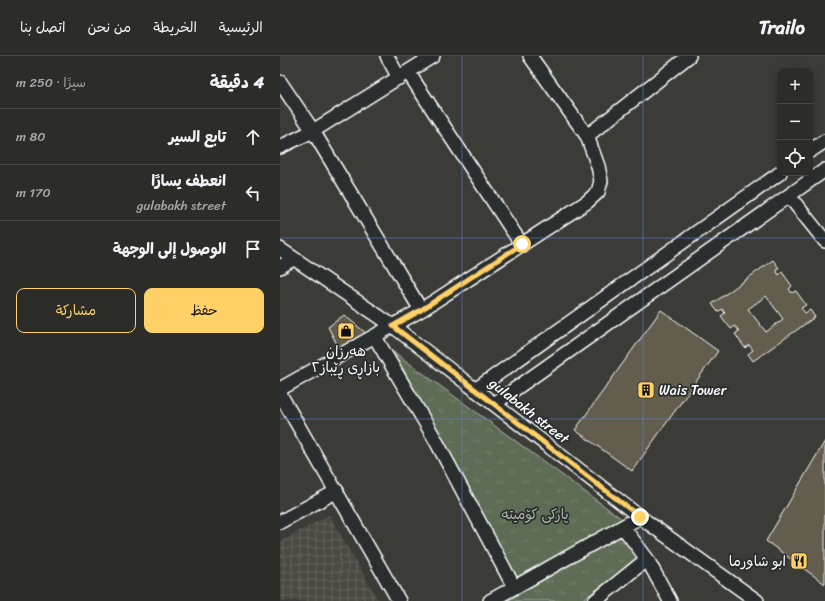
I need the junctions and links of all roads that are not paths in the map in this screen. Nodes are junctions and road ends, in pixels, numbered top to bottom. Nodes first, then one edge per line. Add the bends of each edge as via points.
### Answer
1 (386, 56) edge
2 (433, 56) edge
3 (530, 56) edge
4 (690, 56) edge
5 (673, 61) edge
6 (403, 75) junction
7 (280, 82) edge
8 (313, 131) junction
9 (587, 136) junction
10 (825, 141) edge
11 (280, 147) edge
12 (813, 150) edge
13 (825, 170) edge
14 (777, 175) edge
15 (789, 196) junction
16 (825, 241) edge
17 (522, 244) junction
18 (280, 249) edge
19 (293, 259) junction
20 (280, 267) edge
21 (421, 310) junction
22 (393, 326) junction
23 (375, 337) junction
24 (280, 389) edge
25 (475, 390) junction
26 (280, 394) edge
27 (494, 404) junction
28 (337, 491) junction
29 (640, 517) junction
30 (280, 522) edge
31 (623, 527) junction
32 (647, 559) junction
33 (514, 588) junction
34 (399, 601) edge
35 (490, 601) edge
36 (595, 601) edge
37 (670, 601) edge
38 (757, 601) edge

1 - 6 street
2 - 6 street
3 - 9 street
4 - 5 street
5 - 9 street
6 - 8 street
6 - 17 street
7 - 8 street
8 - 11 street
8 - 21 street
9 - 17 street via 600,174 598,192 587,202
10 - 12 street
13 - 15 street
14 - 25 street
15 - 16 street
15 - 27 street
17 - 21 street
18 - 19 street, gulabakh street
19 - 20 street
19 - 22 street, gulabakh street
21 - 22 street
22 - 23 street
22 - 25 street, gulabakh street
23 - 24 street
23 - 33 street via 435,439
25 - 27 street, gulabakh street
26 - 28 street
27 - 29 street, gulabakh street
28 - 30 street
28 - 34 street
29 - 31 street
29 - 38 street, gulabakh street
31 - 32 street
31 - 33 street
32 - 36 street
32 - 37 street
33 - 35 street

